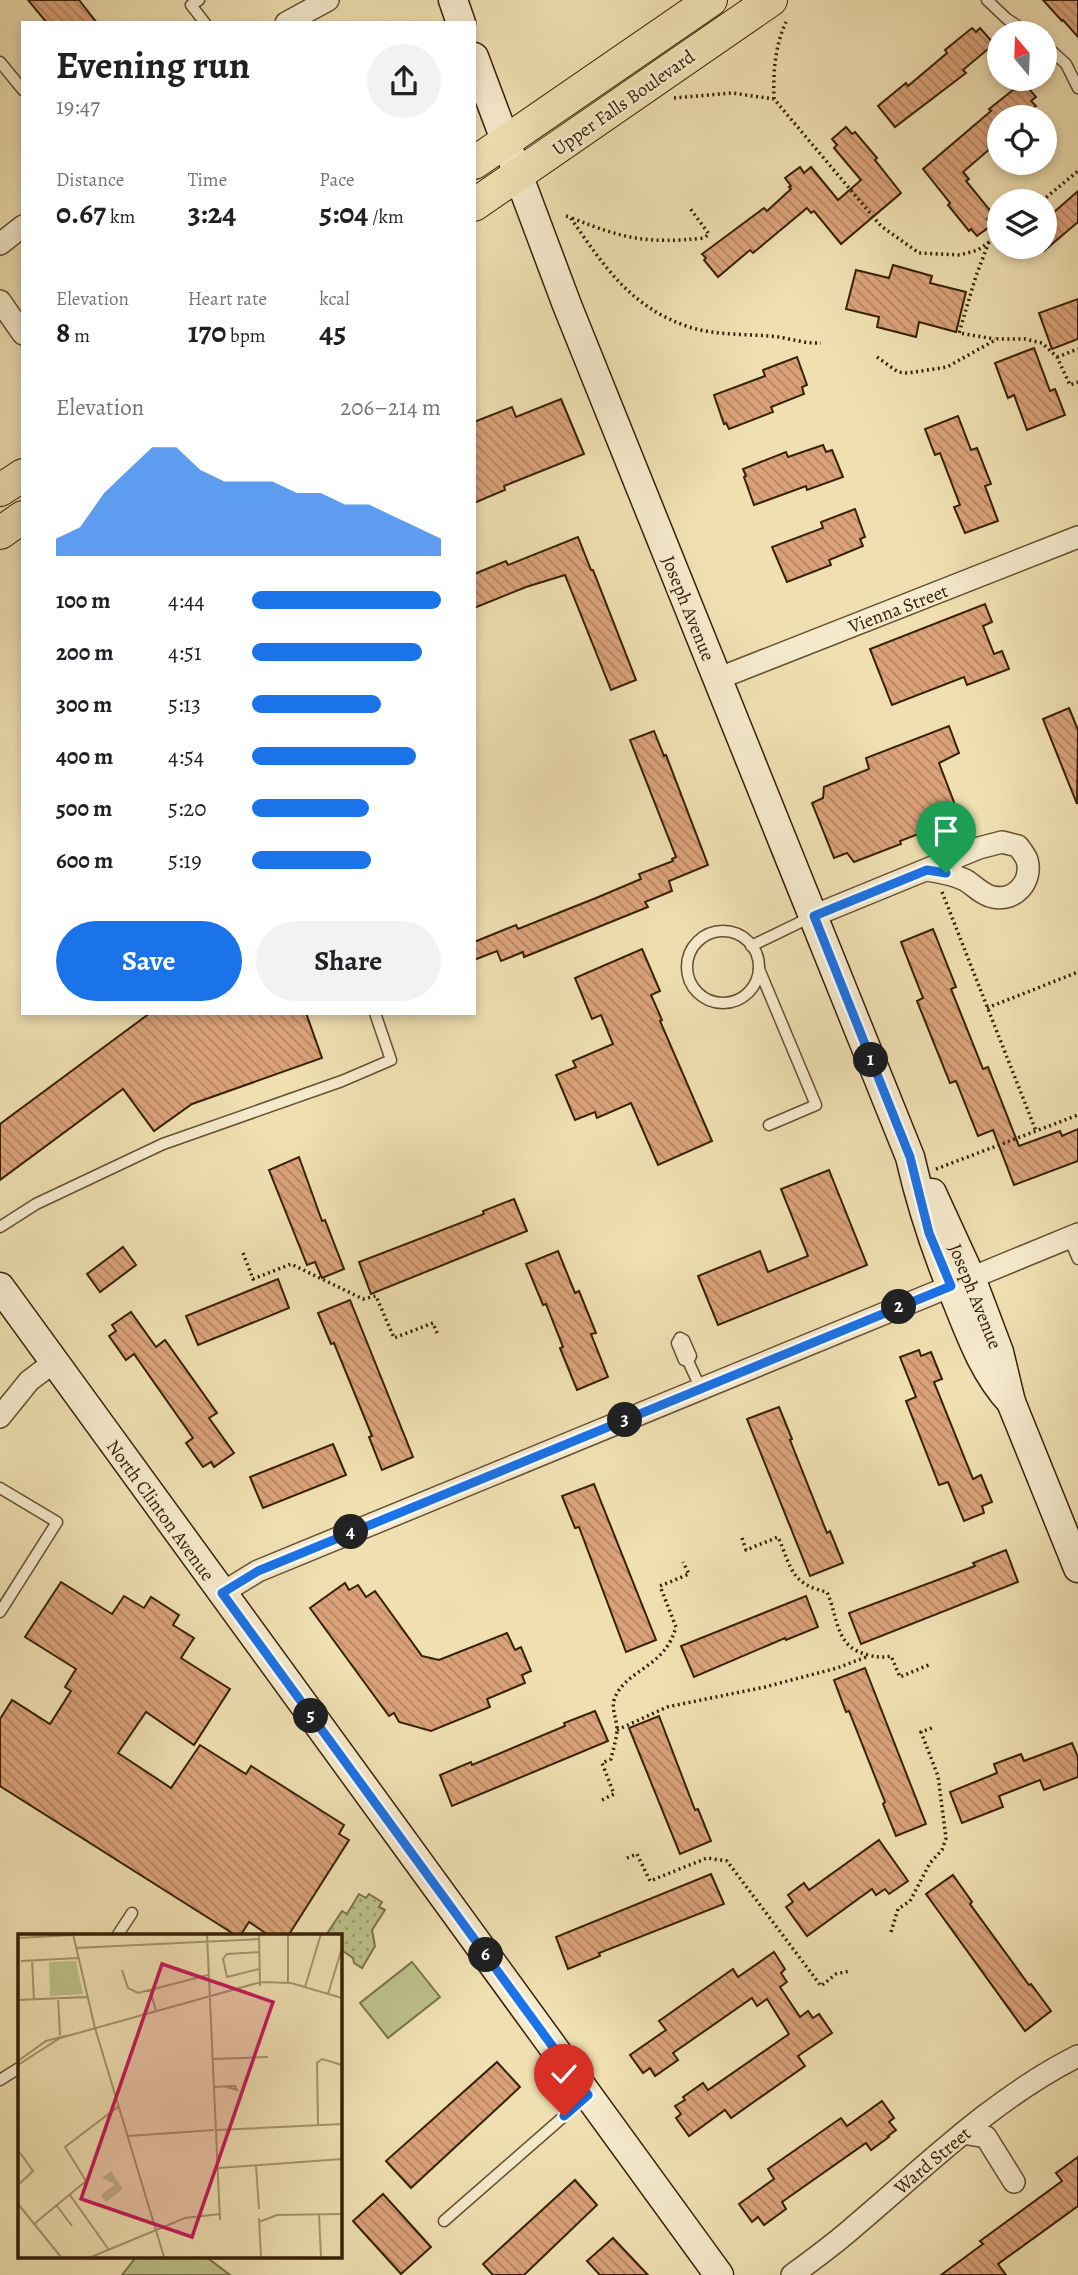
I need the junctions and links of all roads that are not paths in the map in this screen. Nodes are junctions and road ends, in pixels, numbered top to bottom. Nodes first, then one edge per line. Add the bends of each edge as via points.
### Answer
1 (199, 0) edge
2 (328, 0) edge
3 (453, 0) edge
4 (711, 0) edge
5 (987, 0) edge
6 (780, 9) edge
7 (203, 21) edge
8 (290, 21) edge
9 (460, 21) edge
10 (1011, 21) edge
11 (1057, 56) edge
12 (0, 62) edge
13 (476, 62) edge
14 (21, 88) edge
15 (1078, 88) edge
16 (506, 141) junction
17 (476, 162) edge
18 (519, 174) junction
19 (476, 204) edge
20 (21, 228) edge
21 (0, 244) edge
22 (0, 301) edge
23 (21, 331) edge
24 (21, 476) edge
25 (0, 491) edge
26 (21, 518) edge
27 (0, 533) edge
28 (1078, 537) edge
29 (717, 679) junction
30 (930, 871) road end
31 (814, 916) junction
32 (751, 946) junction
33 (758, 967) junction
34 (376, 1015) edge
35 (769, 1125) dead end
36 (0, 1227) edge
37 (1074, 1236) edge
38 (1078, 1259) edge
39 (961, 1282) junction
40 (0, 1287) edge
41 (688, 1361) dead end
42 (54, 1362) junction
43 (701, 1389) junction
44 (0, 1416) edge
45 (0, 1488) edge
46 (1078, 1568) edge
47 (222, 1593) junction
48 (0, 1612) edge
49 (132, 1913) dead end
50 (118, 1934) edge
51 (1078, 2056) edge
52 (18, 2069) edge
53 (0, 2080) edge
54 (588, 2095) junction
55 (963, 2133) junction
56 (1014, 2182) dead end
57 (444, 2221) dead end
58 (719, 2275) edge
59 (792, 2275) edge

1 - 7 lane via 191,5
2 - 8 street
3 - 9 main road
4 - 16 main road, Upper Falls Boulevard
5 - 10 lane
6 - 18 main road, Upper Falls Boulevard
11 - 15 lane
12 - 14 lane
13 - 16 main road, Joseph Avenue
16 - 17 main road, Upper Falls Boulevard
16 - 18 main road, Joseph Avenue
18 - 19 main road, Upper Falls Boulevard
18 - 29 main road, Joseph Avenue
20 - 21 street
22 - 23 street
24 - 25 main road
26 - 27 main road
28 - 29 street, Vienna Street
29 - 31 main road, Joseph Avenue
30 - 31 street
31 - 32 lane
31 - 39 main road, Joseph Avenue via 915,1166 940,1209
32 - 33 lane
32 - 33 lane via 728,931 704,936 688,955 689,980 705,998 727,1003 747,993
33 - 35 lane via 816,1105
34 - 36 lane via 391,1060 163,1144 36,1204
37 - 38 lane
37 - 39 street
39 - 43 street
39 - 46 main road, Joseph Avenue via 999,1352 1011,1402
40 - 42 main road, North Clinton Avenue
41 - 43 lane
42 - 44 street via 29,1381
42 - 47 main road, North Clinton Avenue
43 - 47 street via 258,1571
45 - 48 lane via 57,1522
47 - 54 main road, North Clinton Avenue
49 - 50 lane
51 - 55 street, Ward Street via 1045,2073
52 - 53 lane
54 - 57 lane
54 - 58 main road, North Clinton Avenue
55 - 56 street via 986,2137
55 - 59 street, Ward Street

